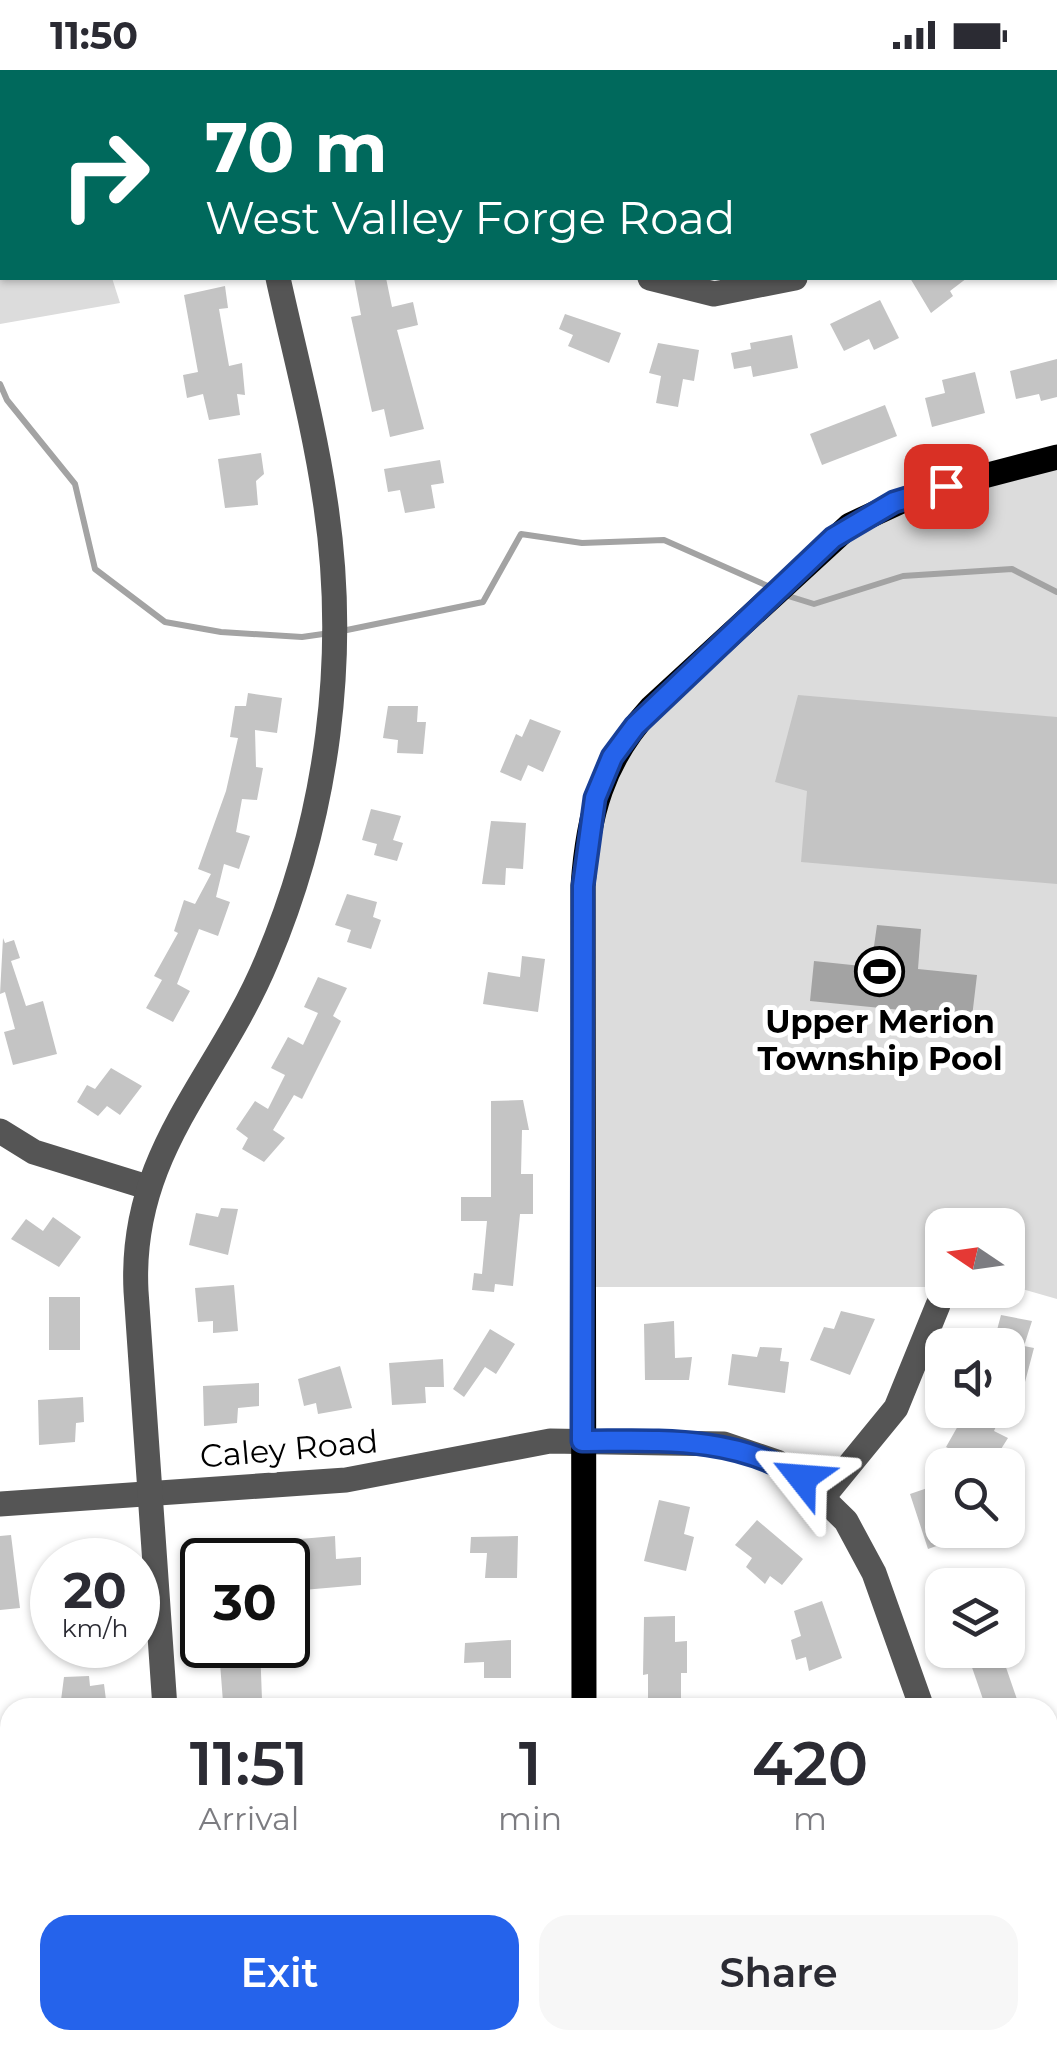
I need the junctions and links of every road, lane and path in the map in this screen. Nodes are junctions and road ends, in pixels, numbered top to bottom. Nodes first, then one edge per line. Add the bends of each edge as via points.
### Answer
1 (278, 280) edge
2 (658, 280) edge
3 (785, 280) edge
4 (1057, 457) edge
5 (0, 1131) edge
6 (147, 1188) junction
7 (936, 1308) edge
8 (582, 1441) junction
9 (152, 1493) junction
10 (824, 1496) junction
11 (0, 1504) edge
12 (165, 1698) edge
13 (584, 1698) edge
14 (918, 1698) edge

1 - 6 street via 323,486 335,624 322,771 286,914 239,1021 165,1142
2 - 3 street via 714,294
4 - 8 main road via 894,502 850,525 622,741 602,776 583,886
5 - 6 street via 48,1158
6 - 9 street via 134,1258
7 - 10 street via 896,1408
8 - 9 street, Caley Road via 535,1442 375,1477
8 - 10 street, Caley Road via 724,1444 777,1462
8 - 13 main road
9 - 11 street, Caley Road
9 - 12 street
10 - 14 street, Caley Road via 862,1546

